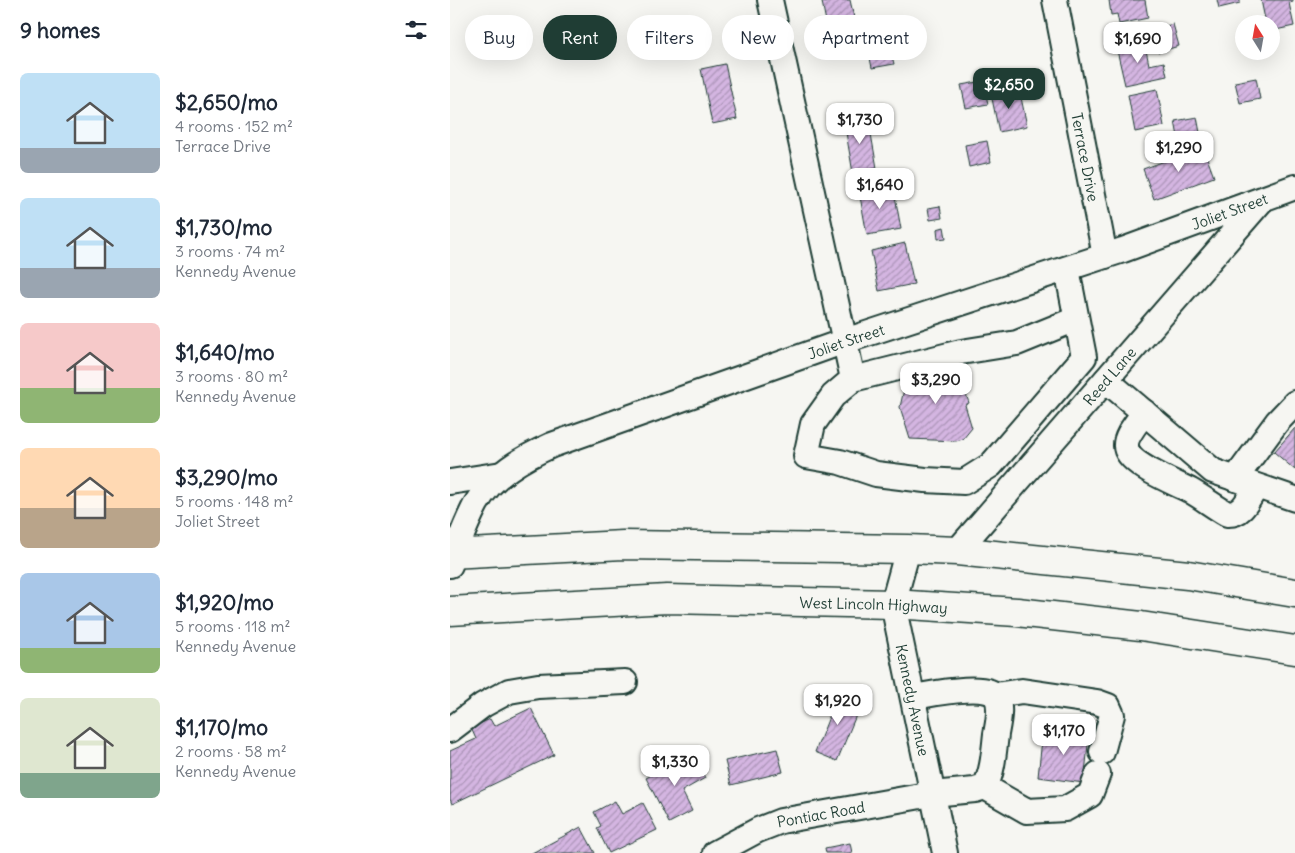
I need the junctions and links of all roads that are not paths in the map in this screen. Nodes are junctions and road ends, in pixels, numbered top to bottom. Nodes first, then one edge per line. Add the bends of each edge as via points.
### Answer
1 (770, 0) edge
2 (1055, 0) edge
3 (1295, 187) edge
4 (1263, 199) junction
5 (1105, 256) junction
6 (1067, 269) junction
7 (1076, 319) junction
8 (845, 341) junction
9 (853, 379) junction
10 (1106, 380) junction
11 (1295, 403) edge
12 (1144, 412) junction
13 (502, 474) junction
14 (450, 482) edge
15 (1245, 483) junction
16 (1295, 499) edge
17 (908, 549) junction
18 (957, 552) junction
19 (452, 558) edge
20 (1295, 593) edge
21 (893, 604) junction
22 (450, 611) edge
23 (1295, 650) edge
24 (625, 682) dead end
25 (995, 695) junction
26 (913, 697) junction
27 (450, 730) edge
28 (985, 787) junction
29 (932, 794) junction
30 (715, 853) edge
31 (945, 853) edge

1 - 8 street
2 - 5 street, Terrace Drive
3 - 4 street, Joliet Street
4 - 5 street, Joliet Street
4 - 10 street, Reed Lane
5 - 6 street, Joliet Street
6 - 7 street
6 - 8 street, Joliet Street
7 - 9 street via 1017,342 961,352
7 - 9 street via 1084,357 991,465 964,482 876,474 840,462 806,456 813,424 834,396
8 - 9 street
8 - 13 street, Joliet Street via 552,445 531,454
10 - 12 street
10 - 18 street, Reed Lane
11 - 15 street via 1277,422
12 - 15 street via 1213,471
12 - 15 street via 1126,442 1126,448 1135,461 1227,514 1239,512
13 - 14 street
13 - 19 street, Joliet Street via 476,504
15 - 16 street
17 - 18 main road
17 - 19 main road via 623,545
17 - 21 street, Kennedy Avenue
18 - 20 main road via 1188,575
21 - 22 main road, West Lincoln Highway via 667,599
21 - 23 main road, West Lincoln Highway via 1017,612 1141,626
21 - 26 street, Kennedy Avenue
24 - 27 street via 548,685 509,691 483,705
25 - 26 street via 987,690 972,690
25 - 28 street via 998,715 989,779
25 - 28 street via 1022,691 1097,702 1108,706 1112,714 1090,795 1065,809 1027,811
26 - 29 street, Kennedy Avenue
28 - 29 street, Pontiac Road
29 - 30 street, Pontiac Road via 781,821
29 - 31 street, Kennedy Avenue

